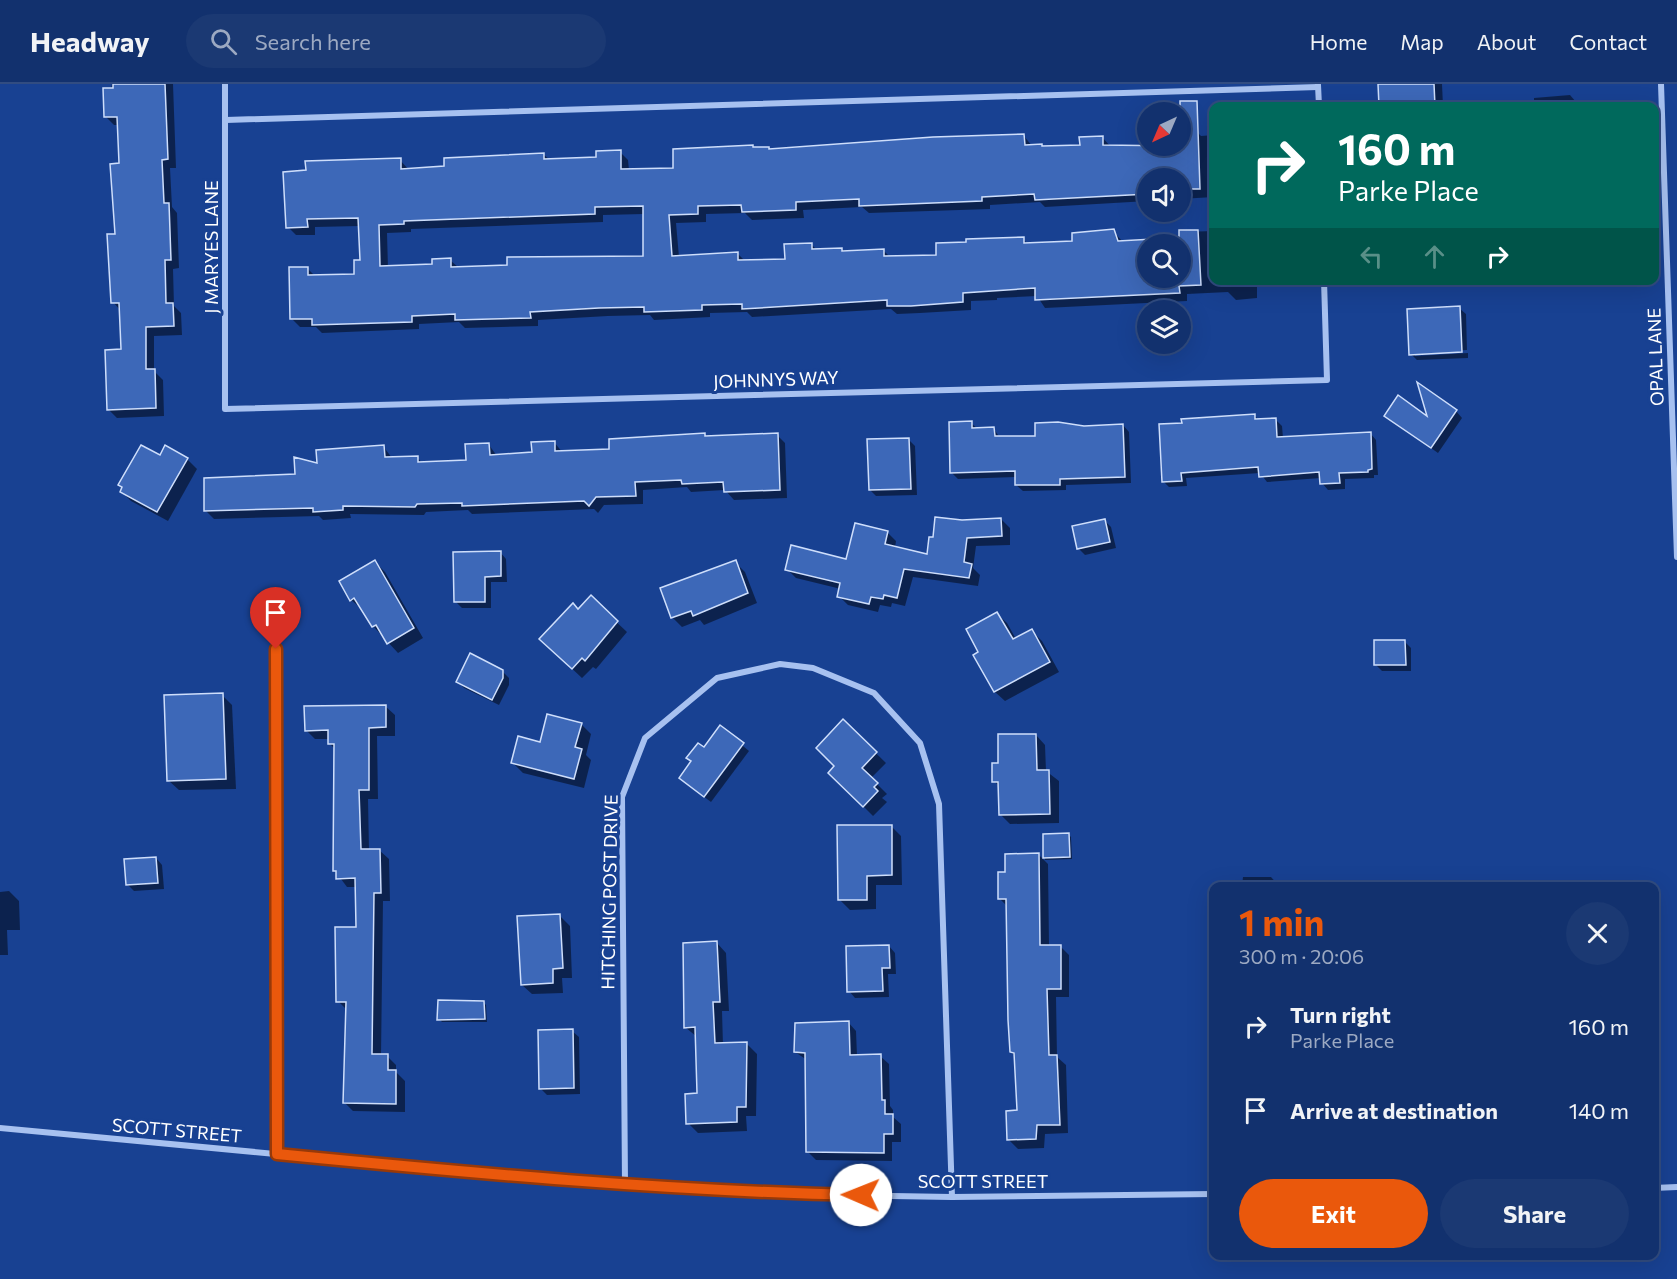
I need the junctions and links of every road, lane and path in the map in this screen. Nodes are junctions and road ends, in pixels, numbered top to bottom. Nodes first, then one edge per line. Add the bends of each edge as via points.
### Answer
1 (225, 84) edge
2 (1661, 84) edge
3 (1318, 86) edge
4 (1319, 102) edge
5 (226, 120) junction
6 (1324, 285) edge
7 (225, 409) joint
8 (1677, 557) edge
9 (276, 649) dead end
10 (0, 1128) edge
11 (277, 1154) junction
12 (625, 1184) junction
13 (1677, 1187) edge
14 (1659, 1188) edge
15 (1209, 1194) edge
16 (952, 1197) junction

1 - 5 street, J MARYES LANE
2 - 8 street, OPAL LANE
3 - 4 street
3 - 5 street
5 - 7 street, J MARYES LANE
6 - 7 street, JOHNNYS WAY via 1326,380
9 - 11 street
10 - 11 street, SCOTT STREET
11 - 12 street, SCOTT STREET
12 - 16 street, SCOTT STREET via 771,1194
12 - 16 street, HITCHING POST DRIVE via 621,797 645,738 717,678 780,664 813,668 874,693 920,743 939,804
13 - 14 street
15 - 16 street, SCOTT STREET

